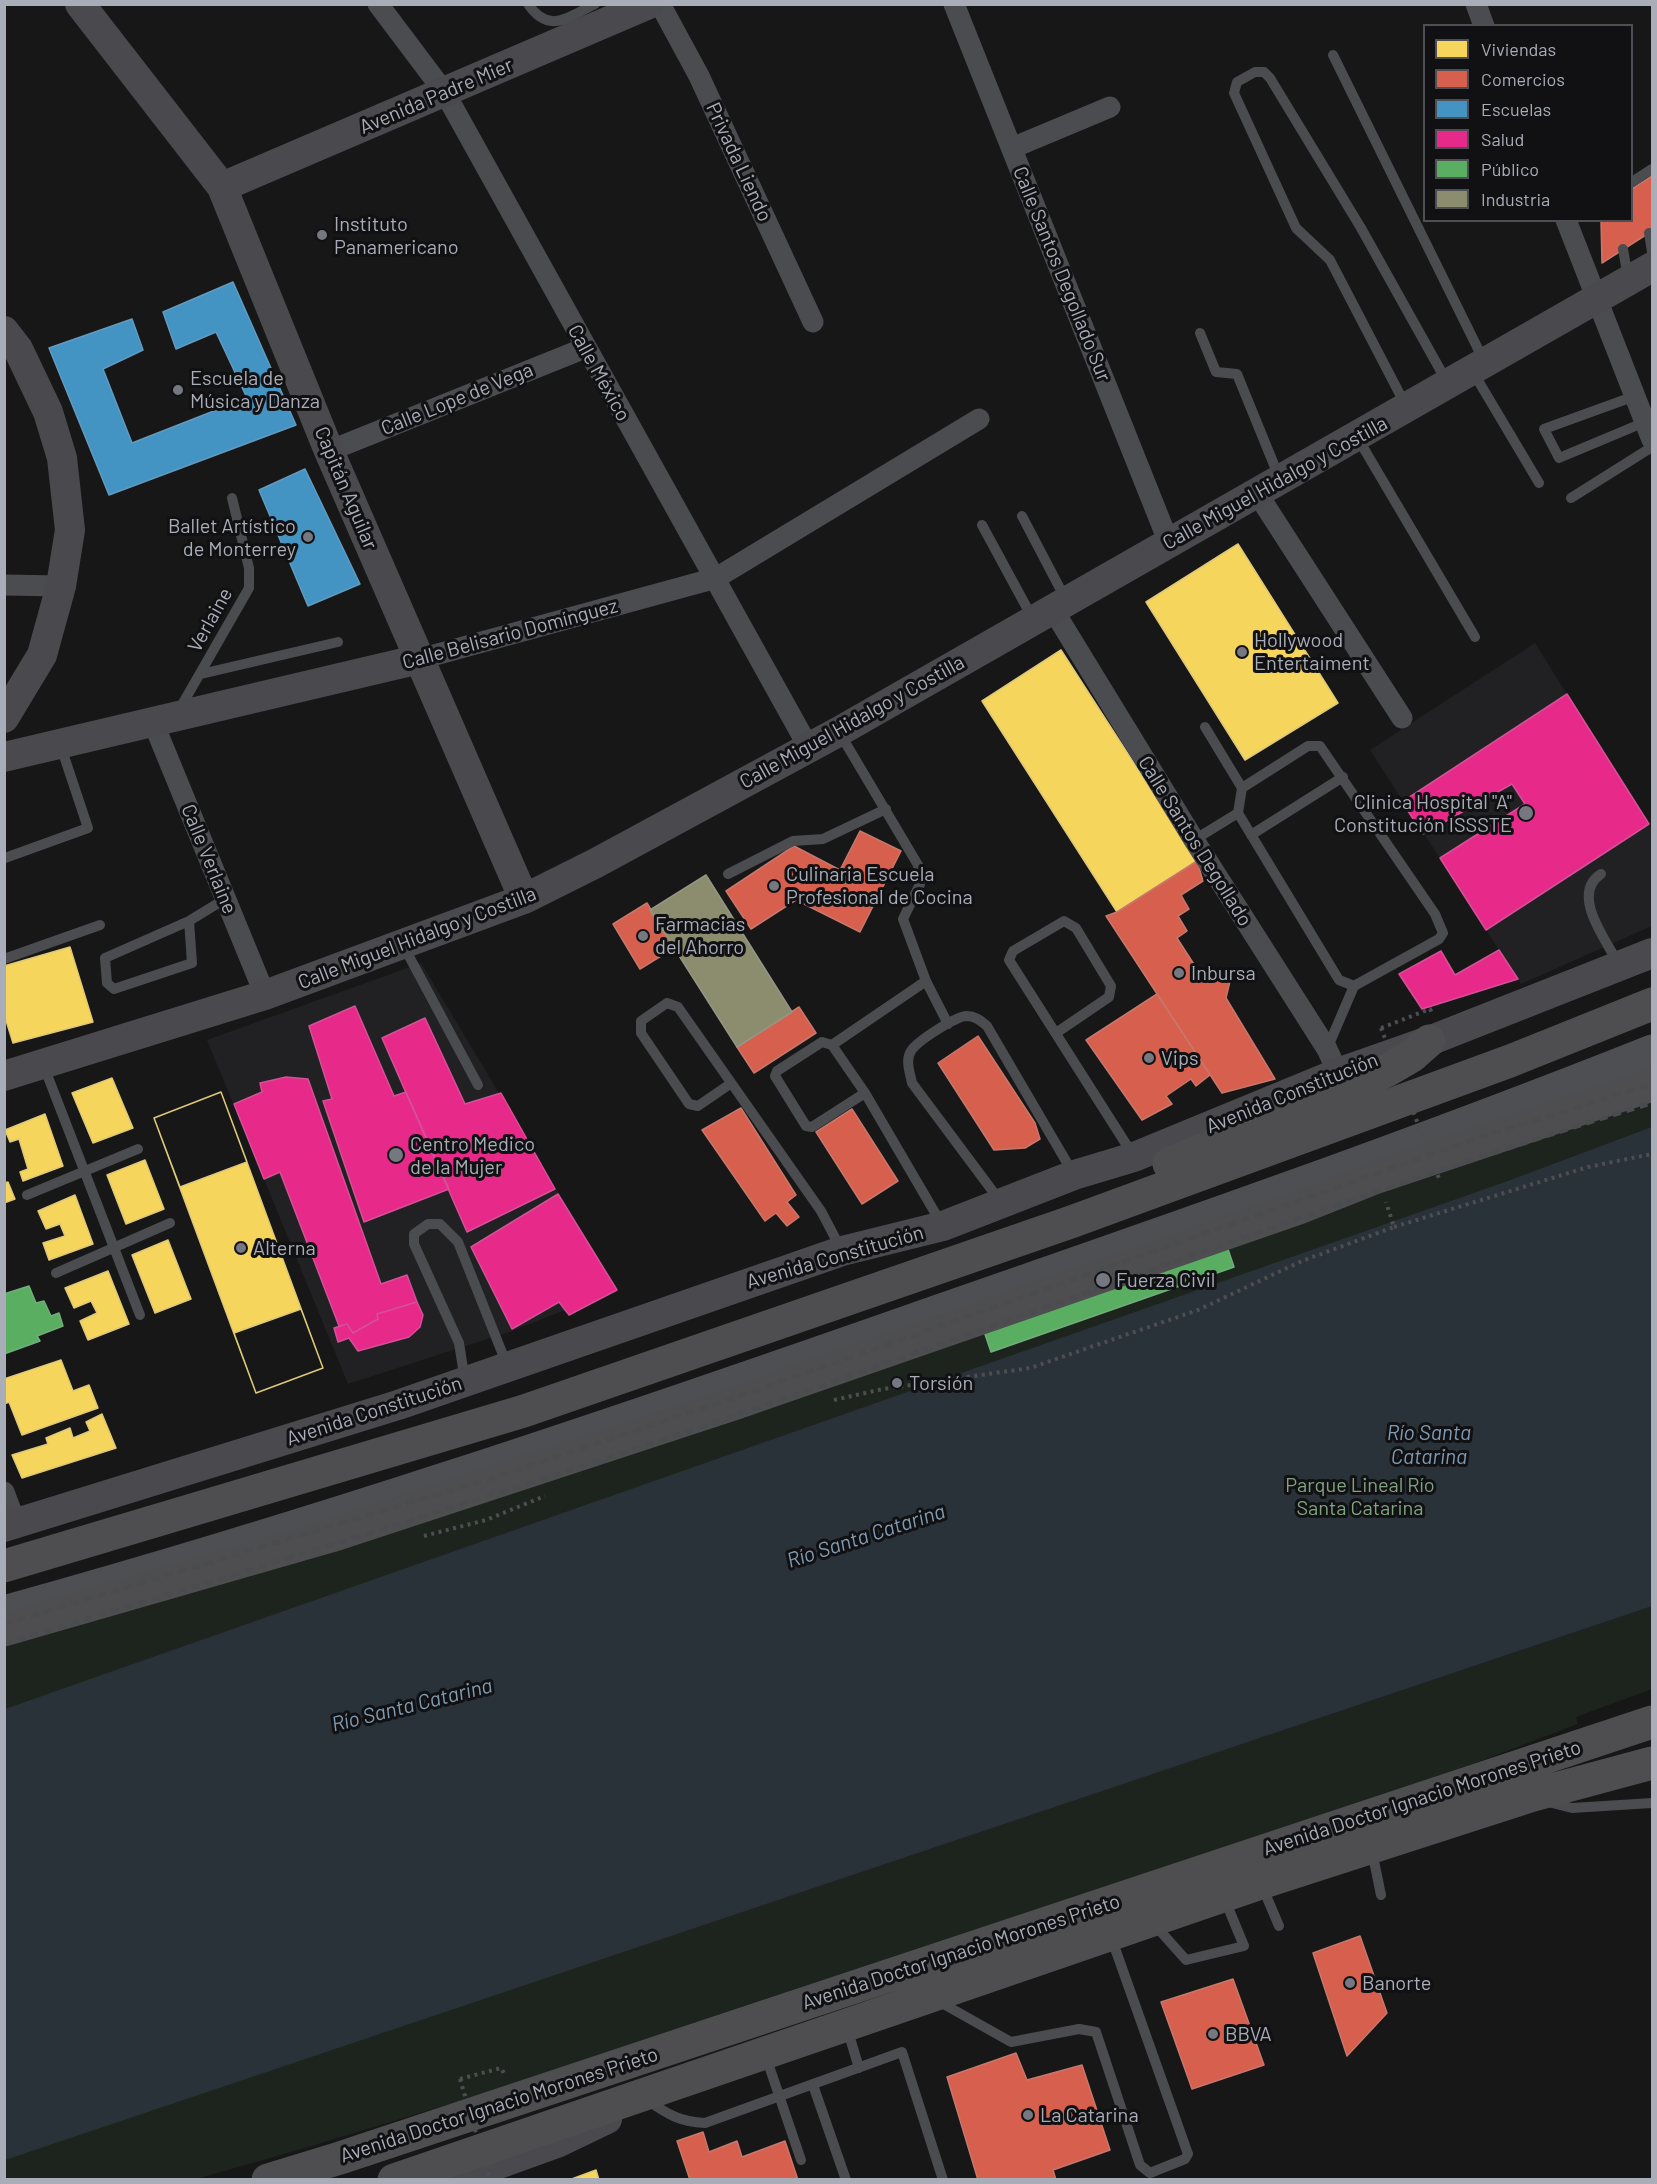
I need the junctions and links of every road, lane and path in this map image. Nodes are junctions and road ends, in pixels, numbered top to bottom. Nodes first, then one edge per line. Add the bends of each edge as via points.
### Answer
1 (80, 4) edge
2 (378, 4) edge
3 (528, 4) edge
4 (596, 4) edge
5 (649, 4) edge
6 (660, 4) edge
7 (954, 4) edge
8 (1476, 4) edge
9 (1483, 24) edge
10 (1333, 55) dead end
11 (445, 93) junction
12 (1110, 107) dead end
13 (1012, 148) junction
14 (1653, 169) edge
15 (1636, 182) edge
16 (222, 187) junction
17 (1568, 222) edge
18 (1649, 233) dead end
19 (1623, 249) dead end
20 (1653, 252) edge
21 (1641, 274) edge
22 (1597, 300) junction
23 (813, 322) dead end
24 (4, 330) edge
25 (1200, 333) dead end
26 (585, 348) junction
27 (1469, 373) junction
28 (1635, 396) junction
29 (1407, 408) junction
30 (979, 419) dead end
31 (1649, 431) edge
32 (1357, 436) junction
33 (1653, 447) edge
34 (329, 451) junction
35 (1539, 483) dead end
36 (1269, 486) junction
37 (232, 498) dead end
38 (1571, 498) dead end
39 (1022, 516) dead end
40 (982, 525) dead end
41 (1169, 543) junction
42 (716, 578) junction
43 (4, 585) edge
44 (61, 586) junction
45 (1051, 609) junction
46 (1475, 637) dead end
47 (338, 642) dead end
48 (420, 659) junction
49 (201, 674) junction
50 (4, 718) edge
51 (1402, 718) dead end
52 (163, 720) junction
53 (1205, 727) dead end
54 (838, 732) junction
55 (60, 744) junction
56 (809, 748) junction
57 (4, 757) edge
58 (1343, 777) junction
59 (1242, 788) junction
60 (886, 809) junction
61 (1238, 813) junction
62 (1251, 835) junction
63 (1194, 840) junction
64 (5, 858) edge
65 (728, 874) dead end
66 (1601, 874) dead end
67 (225, 899) junction
68 (524, 899) junction
69 (189, 921) junction
70 (100, 926) dead end
71 (403, 945) junction
72 (1653, 953) edge
73 (4, 959) edge
74 (1620, 966) junction
75 (926, 981) junction
76 (1354, 986) junction
77 (265, 995) junction
78 (1653, 1004) edge
79 (1430, 1009) dead end
80 (948, 1024) junction
81 (1056, 1033) junction
82 (1429, 1041) junction
83 (832, 1045) junction
84 (1653, 1051) edge
85 (1333, 1061) junction
86 (43, 1064) junction
87 (4, 1076) edge
88 (730, 1084) junction
89 (478, 1085) dead end
90 (1653, 1085) edge
91 (865, 1093) junction
92 (138, 1149) dead end
93 (1653, 1154) edge
94 (1134, 1157) junction
95 (83, 1171) junction
96 (1074, 1175) junction
97 (1440, 1181) dead end
98 (27, 1195) dead end
99 (1385, 1202) dead end
100 (1002, 1204) junction
101 (1071, 1222) junction
102 (170, 1223) dead end
103 (943, 1226) junction
104 (1394, 1227) junction
105 (114, 1249) junction
106 (842, 1251) junction
107 (56, 1273) dead end
108 (140, 1315) dead end
109 (508, 1366) junction
110 (465, 1381) junction
111 (828, 1401) dead end
112 (4, 1492) edge
113 (552, 1493) dead end
114 (10, 1525) edge
115 (412, 1539) dead end
116 (4, 1566) edge
117 (4, 1612) edge
118 (4, 1630) edge
119 (1653, 1722) edge
120 (1653, 1763) edge
121 (1533, 1795) junction
122 (1653, 1803) edge
123 (1371, 1847) junction
124 (1261, 1883) junction
125 (1381, 1895) dead end
126 (1223, 1896) junction
127 (1150, 1921) junction
128 (1279, 1926) dead end
129 (1110, 1934) junction
130 (929, 1996) junction
131 (846, 2025) junction
132 (764, 2051) junction
133 (501, 2068) dead end
134 (859, 2068) junction
135 (813, 2085) junction
136 (780, 2097) junction
137 (636, 2098) junction
138 (801, 2160) dead end
139 (505, 2163) edge
140 (268, 2180) edge
141 (394, 2180) edge
142 (454, 2180) edge
143 (846, 2180) edge
144 (943, 2180) edge

1 - 16 street, Capitán Aguilar
2 - 11 street, Calle México
3 - 4 lane via 536,16 547,22 560,21
5 - 11 street, Avenida Padre Mier
6 - 23 street, Privada Liendo via 699,76
7 - 13 street, Calle Santos Degollado Sur
8 - 9 street
10 - 27 lane
11 - 16 street, Avenida Padre Mier
11 - 26 street, Calle México
12 - 13 street
13 - 41 street, Calle Santos Degollado Sur
14 - 15 lane
16 - 34 street, Capitán Aguilar
17 - 22 street
18 - 20 lane
19 - 21 lane
21 - 22 street, Calle Miguel Hidalgo y Costilla
22 - 27 street, Calle Miguel Hidalgo y Costilla
22 - 28 street
24 - 44 street via 48,412 62,458 70,530
25 - 36 lane via 1216,372 1237,374
26 - 34 street, Calle Lope de Vega
26 - 42 street, Calle México
27 - 29 street, Calle Miguel Hidalgo y Costilla
27 - 29 lane via 1362,228 1264,72 1255,72 1237,82 1234,93 1296,228 1330,260
27 - 35 lane
28 - 31 street
28 - 31 lane via 1544,429 1558,458
29 - 32 street, Calle Miguel Hidalgo y Costilla
30 - 42 street, Calle Belisario Domínguez
32 - 36 street, Calle Miguel Hidalgo y Costilla
32 - 46 lane
33 - 38 lane
34 - 48 street, Capitán Aguilar
36 - 41 street, Calle Miguel Hidalgo y Costilla
36 - 51 street
37 - 49 lane, Verlaine via 249,568 249,588
39 - 45 lane
40 - 45 lane
41 - 45 street, Calle Miguel Hidalgo y Costilla
42 - 48 street, Calle Belisario Domínguez
42 - 56 street, Calle México
43 - 44 street
44 - 50 street via 42,655
45 - 54 street, Calle Miguel Hidalgo y Costilla
45 - 63 street, Calle Santos Degollado
47 - 49 lane
48 - 52 street, Calle Belisario Domínguez
48 - 68 street, Capitán Aguilar
49 - 52 lane, Verlaine
52 - 55 street, Calle Belisario Domínguez
52 - 67 street, Calle Verlaine
53 - 59 lane
54 - 56 street, Calle Miguel Hidalgo y Costilla
54 - 60 lane
55 - 57 street, Calle Belisario Domínguez
55 - 64 lane via 88,828
56 - 68 street, Calle Miguel Hidalgo y Costilla
58 - 59 lane via 1325,750 1315,744
58 - 62 lane
58 - 76 lane via 1435,914 1443,933 1434,943
59 - 61 lane
60 - 65 lane via 823,839 793,841
60 - 75 lane via 921,874 903,919
61 - 62 lane
61 - 63 lane
62 - 76 lane via 1339,980
63 - 85 street, Calle Santos Degollado
66 - 74 lane via 1587,891 1589,906
67 - 69 lane
67 - 77 street, Calle Verlaine
68 - 71 street, Calle Miguel Hidalgo y Costilla
69 - 69 lane via 192,963 114,989 107,983 105,958
70 - 73 lane
71 - 77 street, Calle Miguel Hidalgo y Costilla
71 - 89 lane
72 - 74 street, Avenida Constitución
74 - 82 street, Avenida Constitución
75 - 80 lane
75 - 83 lane
76 - 85 lane
77 - 86 street, Calle Miguel Hidalgo y Costilla
78 - 101 highway, Avenida Constitución via 1510,1061
79 - 97 path, bridge via 1381,1028
80 - 96 lane via 964,1016 976,1017 987,1026
80 - 100 lane via 911,1051 908,1065 912,1083
81 - 81 lane via 1012,967 1009,954 1064,921 1076,928 1112,991
81 - 94 lane
82 - 85 street, Avenida Constitución
82 - 101 highway via 1388,1070 1112,1188 1088,1203
83 - 91 lane
83 - 91 lane via 822,1042 777,1071 776,1080 803,1125 812,1127
84 - 117 main road via 1155,1236 671,1404 311,1522
85 - 94 street, Avenida Constitución
86 - 87 street, Calle Miguel Hidalgo y Costilla
86 - 95 lane
88 - 88 lane via 675,1004 667,1003 641,1021 641,1033 689,1104 698,1106
88 - 106 lane via 821,1211
90 - 118 highway via 714,1411 331,1536
91 - 103 lane
92 - 95 lane
93 - 104 path via 1588,1167
94 - 96 street, Avenida Constitución
95 - 98 lane
95 - 105 lane
96 - 100 street, Avenida Constitución
99 - 104 path
100 - 103 street, Avenida Constitución
101 - 116 highway, Avenida Constitución via 524,1411
102 - 105 lane
103 - 106 street, Avenida Constitución
104 - 111 path via 1302,1261 1198,1310 1030,1368
105 - 107 lane
105 - 108 lane
106 - 109 street, Avenida Constitución
109 - 110 street, Avenida Constitución
109 - 110 lane via 459,1242 440,1224 428,1224 414,1234 414,1244 459,1343
110 - 114 street, Avenida Constitución
112 - 114 street
113 - 115 path via 486,1520
119 - 140 highway, Avenida Doctor Ignacio Morones Prieto
120 - 121 highway, Avenida Doctor Ignacio Morones Prieto
121 - 122 lane via 1547,1803 1572,1808
121 - 123 highway, Avenida Doctor Ignacio Morones Prieto
123 - 124 highway, Avenida Doctor Ignacio Morones Prieto
123 - 125 lane
124 - 126 highway, Avenida Doctor Ignacio Morones Prieto
124 - 128 lane
126 - 127 highway, Avenida Doctor Ignacio Morones Prieto
126 - 127 lane via 1244,1946 1186,1960
127 - 129 highway, Avenida Doctor Ignacio Morones Prieto
129 - 130 highway, Avenida Doctor Ignacio Morones Prieto
129 - 130 lane via 1188,2154 1185,2159 1150,2174 1140,2165 1096,2032 1079,2029 1011,2042
130 - 131 highway, Avenida Doctor Ignacio Morones Prieto
131 - 132 highway, Avenida Doctor Ignacio Morones Prieto
131 - 134 lane
132 - 136 lane
132 - 137 highway, Avenida Doctor Ignacio Morones Prieto
133 - 139 path, bridge via 460,2079
134 - 135 lane
134 - 144 lane via 902,2052
135 - 136 lane
135 - 143 lane
136 - 137 lane via 705,2123 670,2117
136 - 138 lane
137 - 139 highway, Avenida Doctor Ignacio Morones Prieto
139 - 141 highway, Avenida Doctor Ignacio Morones Prieto
139 - 142 street, Avenida Doctor Ignacio Morones Prieto

